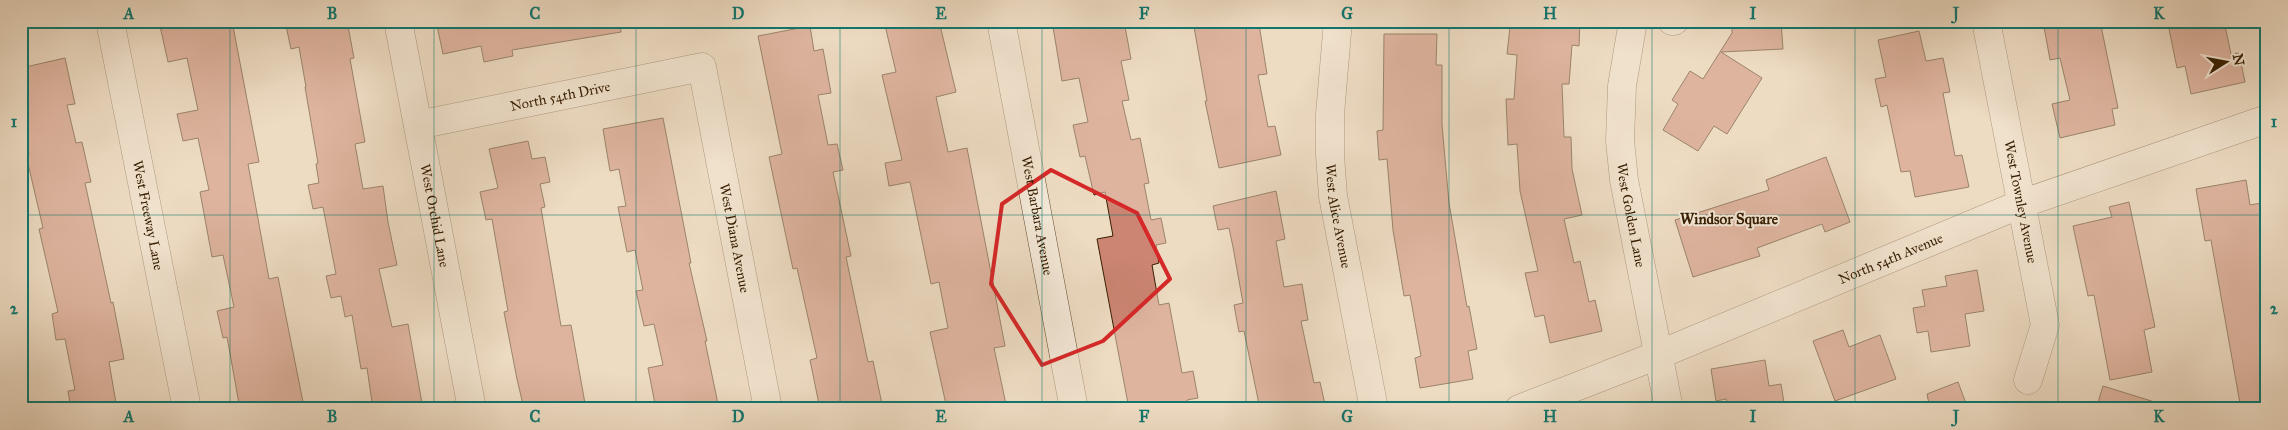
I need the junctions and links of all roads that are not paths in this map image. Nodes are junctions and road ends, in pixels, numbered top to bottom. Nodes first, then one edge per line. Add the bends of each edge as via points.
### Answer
1 (110, 21) edge
2 (398, 21) edge
3 (1001, 21) edge
4 (1338, 21) edge
5 (1633, 21) edge
6 (1986, 21) edge
7 (702, 67) joint
8 (2267, 119) edge
9 (418, 125) junction
10 (2022, 204) junction
11 (1658, 355) junction
12 (2028, 380) dead end
13 (187, 409) edge
14 (472, 409) edge
15 (768, 409) edge
16 (1074, 409) edge
17 (1374, 409) edge
18 (1519, 409) edge
19 (1669, 409) edge

1 - 13 street, West Freeway Lane
2 - 9 street, West Orchid Lane
3 - 16 street, West Barbara Avenue
4 - 17 street, West Alice Avenue via 1330,114 1332,196
5 - 11 street, West Golden Lane via 1622,86 1620,141 1624,180
6 - 10 street, West Townley Avenue
7 - 9 street, North 54th Drive
7 - 15 street, West Diana Avenue
8 - 10 street, North 54th Avenue
9 - 14 street, West Orchid Lane
10 - 11 street, North 54th Avenue
10 - 12 street, West Townley Avenue via 2045,325
11 - 18 street, North 54th Avenue
11 - 19 street, West Golden Lane

